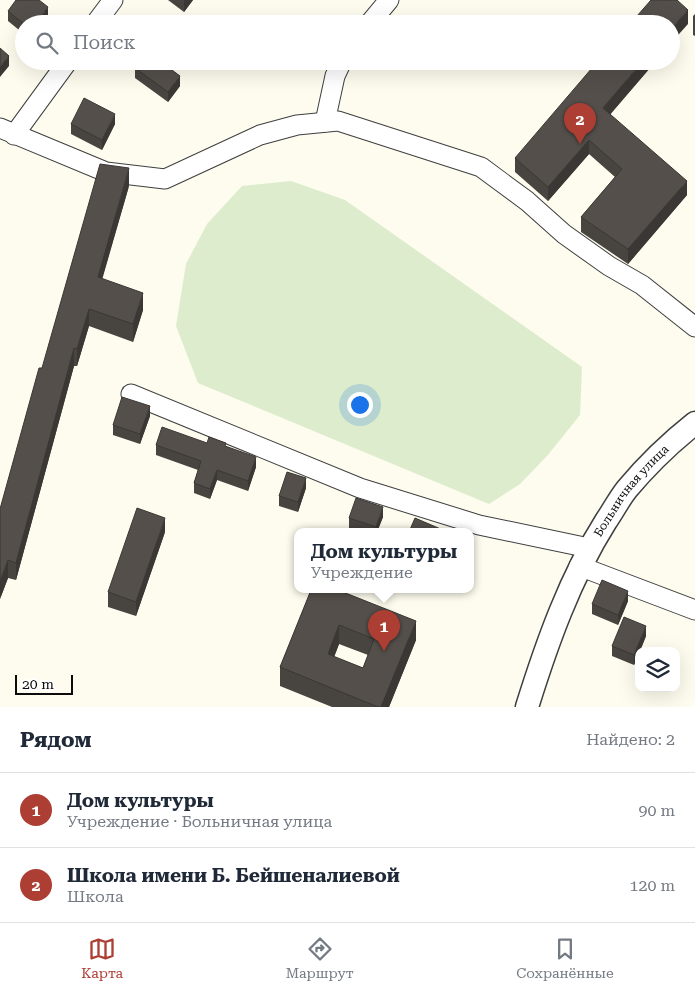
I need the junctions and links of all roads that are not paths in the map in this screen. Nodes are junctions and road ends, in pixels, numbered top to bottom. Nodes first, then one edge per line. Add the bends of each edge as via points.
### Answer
1 (113, 0) edge
2 (389, 0) edge
3 (102, 15) edge
4 (376, 15) edge
5 (60, 70) edge
6 (337, 70) edge
7 (325, 122) junction
8 (7, 131) edge
9 (695, 327) edge
10 (131, 394) dead end
11 (695, 422) edge
12 (584, 557) junction
13 (695, 610) edge
14 (527, 707) edge

1 - 3 street
2 - 4 street
5 - 8 street
6 - 7 street
7 - 8 street via 297,125 260,136 165,179 106,172
7 - 9 street via 338,121 481,166 564,234 642,285
10 - 12 street via 360,488
11 - 12 street, Больничная улица via 673,440 626,490
12 - 13 street
12 - 14 street, Больничная улица

